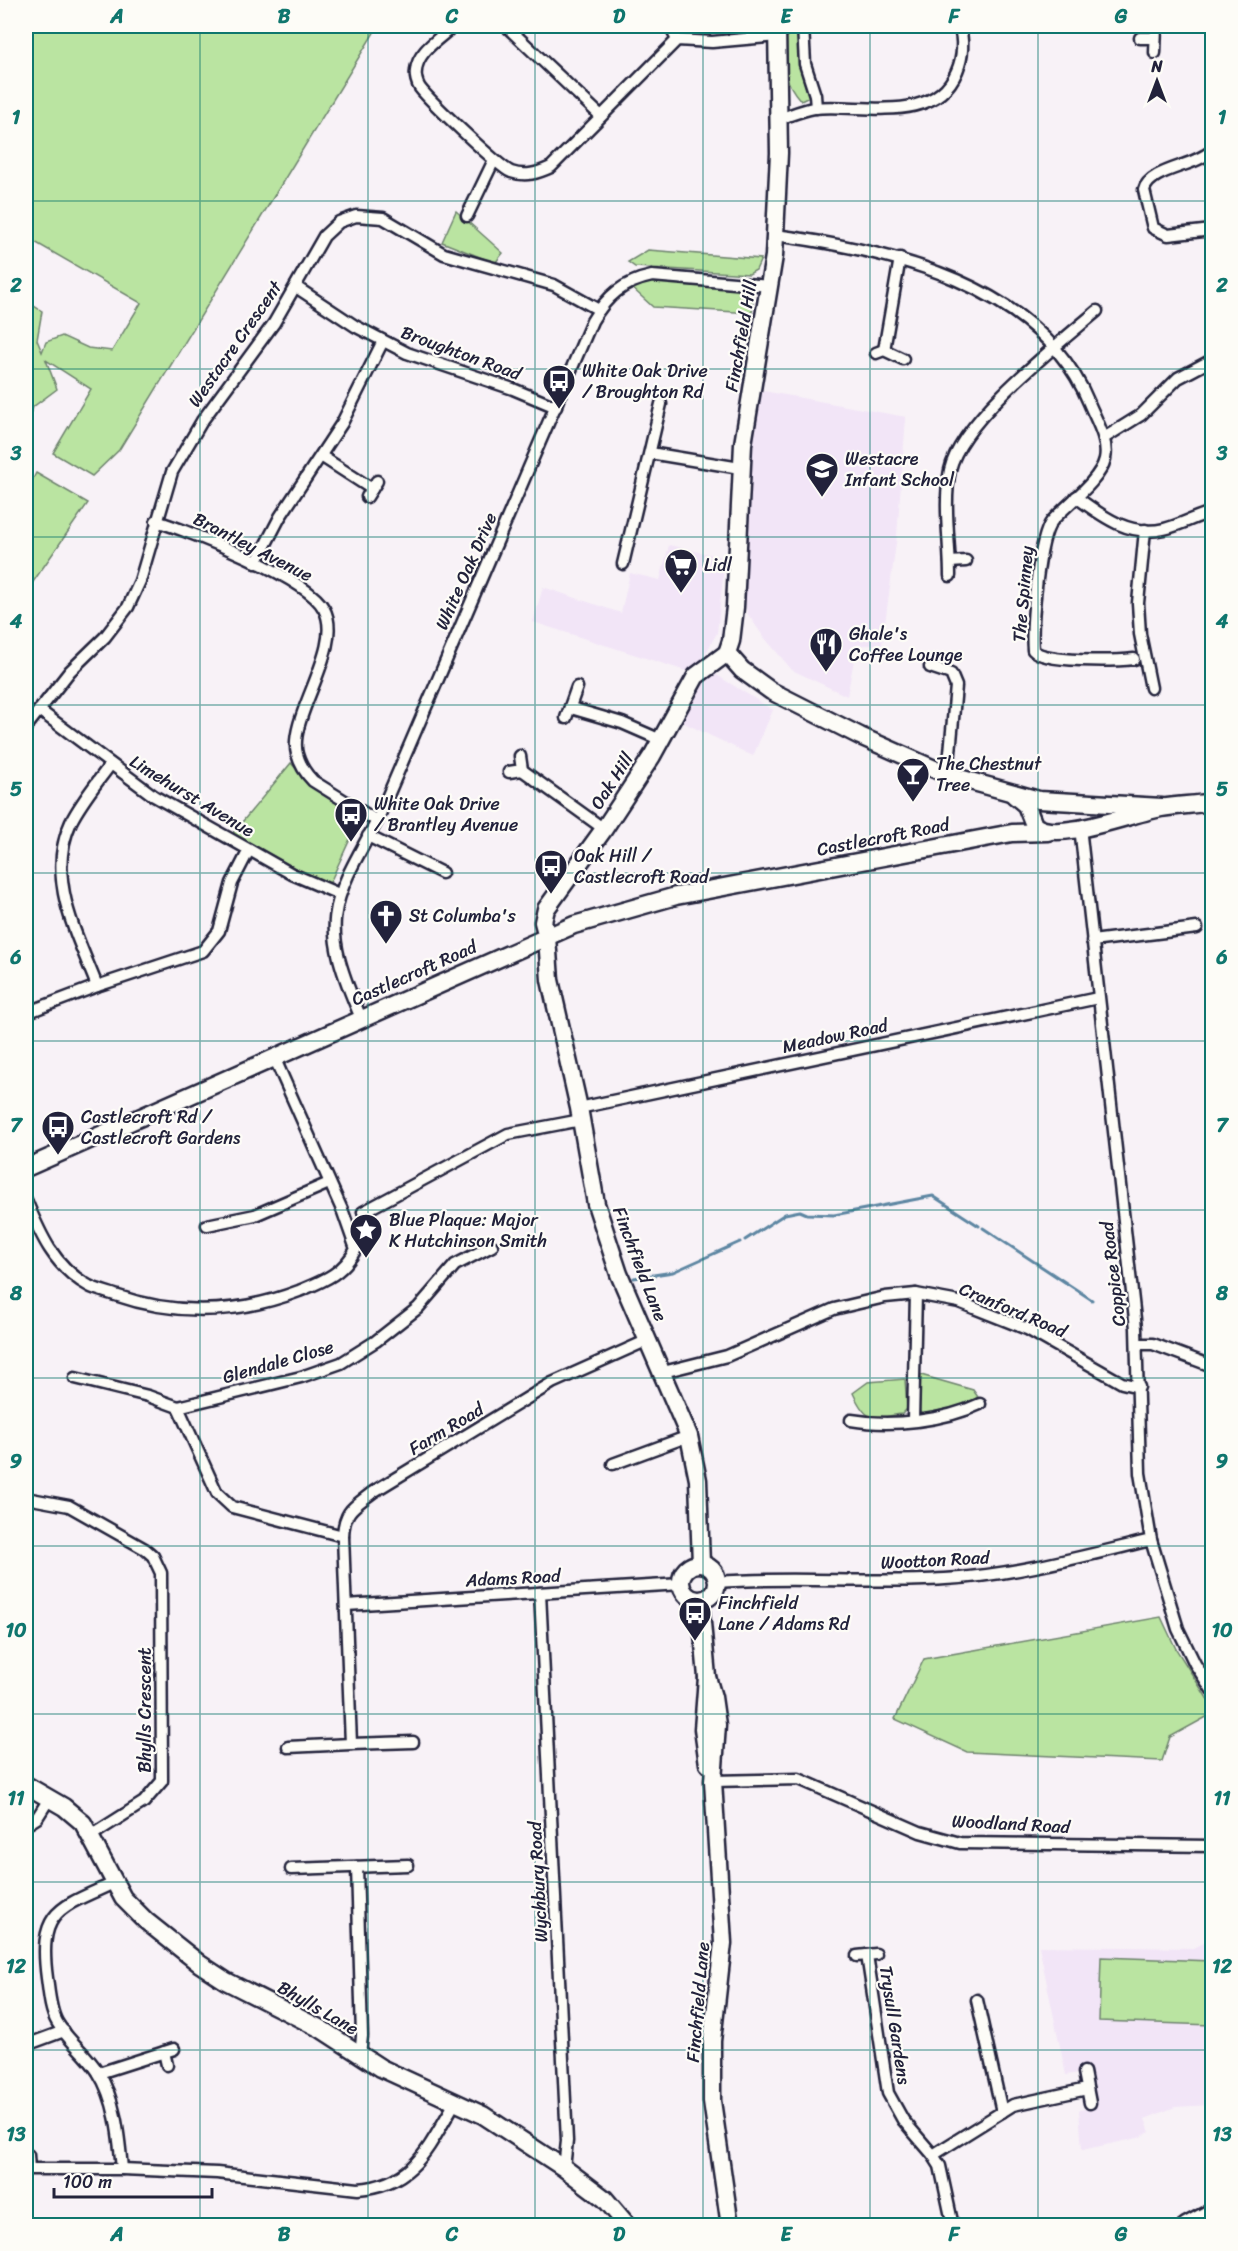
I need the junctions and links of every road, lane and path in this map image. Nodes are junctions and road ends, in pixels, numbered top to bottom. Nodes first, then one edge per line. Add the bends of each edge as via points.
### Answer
1 (453, 26) edge
2 (506, 26) edge
3 (670, 26) edge
4 (803, 26) edge
5 (959, 26) edge
6 (1156, 26) edge
7 (778, 31) edge
8 (1140, 38) dead end
9 (1155, 38) junction
10 (678, 40) junction
11 (1155, 53) dead end
12 (816, 108) junction
13 (601, 116) junction
14 (779, 119) junction
15 (1212, 150) edge
16 (494, 160) junction
17 (467, 216) dead end
18 (1212, 230) edge
19 (775, 235) junction
20 (900, 258) junction
21 (770, 285) junction
22 (296, 287) junction
23 (599, 310) junction
24 (1097, 311) dead end
25 (383, 341) junction
26 (1054, 348) junction
27 (903, 359) dead end
28 (1212, 360) edge
29 (661, 404) dead end
30 (556, 407) junction
31 (1104, 438) junction
32 (650, 453) junction
33 (321, 456) junction
34 (740, 468) junction
35 (372, 489) dead end
36 (1076, 497) junction
37 (1212, 512) edge
38 (156, 521) junction
39 (1145, 530) junction
40 (966, 561) dead end
41 (950, 562) junction
42 (256, 563) junction
43 (623, 564) dead end
44 (950, 576) dead end
45 (727, 653) junction
46 (1134, 659) dead end
47 (930, 668) dead end
48 (577, 687) dead end
49 (1150, 688) dead end
50 (39, 710) junction
51 (26, 727) edge
52 (661, 740) junction
53 (520, 756) dead end
54 (110, 765) junction
55 (522, 770) junction
56 (509, 772) dead end
57 (948, 775) junction
58 (1073, 802) junction
59 (1212, 802) edge
60 (1162, 807) junction
61 (1033, 810) junction
62 (376, 821) junction
63 (604, 829) junction
64 (1048, 832) junction
65 (1012, 833) junction
66 (1076, 833) junction
67 (368, 836) junction
68 (249, 850) junction
69 (442, 873) dead end
70 (339, 894) junction
71 (1197, 928) dead end
72 (547, 937) junction
73 (1092, 941) junction
74 (97, 986) junction
75 (1098, 998) junction
76 (26, 1013) edge
77 (361, 1018) junction
78 (274, 1057) junction
79 (580, 1114) junction
80 (26, 1168) edge
81 (329, 1183) junction
82 (26, 1200) edge
83 (363, 1212) dead end
84 (207, 1225) dead end
85 (492, 1245) dead end
86 (916, 1294) junction
87 (648, 1340) junction
88 (1137, 1344) junction
89 (1212, 1366) edge
90 (663, 1372) junction
91 (75, 1378) dead end
92 (1138, 1387) junction
93 (981, 1404) dead end
94 (178, 1407) junction
95 (851, 1420) dead end
96 (913, 1420) junction
97 (689, 1436) junction
98 (613, 1464) dead end
99 (26, 1498) edge
100 (343, 1536) junction
101 (1152, 1540) junction
102 (701, 1564) junction
103 (717, 1582) junction
104 (681, 1584) junction
105 (540, 1593) junction
106 (700, 1601) junction
107 (346, 1605) junction
108 (1212, 1690) edge
109 (413, 1742) dead end
110 (351, 1744) junction
111 (288, 1748) dead end
112 (713, 1782) junction
113 (26, 1785) edge
114 (49, 1799) junction
115 (26, 1825) edge
116 (92, 1835) junction
117 (1212, 1846) edge
118 (408, 1865) dead end
119 (357, 1868) junction
120 (291, 1869) dead end
121 (114, 1883) junction
122 (867, 1955) dead end
123 (977, 2000) dead end
124 (64, 2031) junction
125 (26, 2045) edge
126 (360, 2055) junction
127 (168, 2065) dead end
128 (1084, 2072) dead end
129 (99, 2073) junction
130 (1087, 2089) junction
131 (456, 2101) junction
132 (1090, 2103) dead end
133 (1002, 2112) junction
134 (28, 2155) dead end
135 (933, 2155) junction
136 (564, 2168) junction
137 (27, 2169) edge
138 (122, 2169) junction
139 (1212, 2212) edge
140 (628, 2226) edge
141 (730, 2226) edge
142 (953, 2226) edge
143 (1186, 2226) edge

1 - 16 street via 422,55 417,80
2 - 13 street
3 - 10 street
4 - 12 street via 805,64
5 - 12 street via 960,65 951,83 936,98 904,107
6 - 9 street
7 - 10 street via 712,42
7 - 14 street, Finchfield Hill
8 - 9 street
9 - 11 street
10 - 13 street
12 - 14 street
13 - 16 street via 551,167 534,174 510,171
14 - 19 street, Finchfield Hill
15 - 18 street via 1151,178 1144,190 1153,228 1168,235
16 - 17 street
19 - 20 street, The Spinney
19 - 21 street, Finchfield Hill
20 - 26 street, The Spinney via 968,285 1017,316
20 - 27 street via 880,352
21 - 23 street, White Oak Drive via 652,276 615,291
21 - 34 street, Finchfield Hill
22 - 23 street, Westacre Crescent via 332,227 356,216 375,216 460,261 546,282
22 - 25 street, Broughton Road
22 - 38 street, Westacre Crescent via 172,472
23 - 30 street, White Oak Drive
24 - 26 street
25 - 30 street, Broughton Road via 432,363
25 - 33 street
26 - 31 street, The Spinney via 1083,388
26 - 41 street via 979,418 957,450 948,483
28 - 31 street via 1178,378 1141,415
29 - 32 street
30 - 62 street, White Oak Drive
31 - 36 street, The Spinney via 1103,465
32 - 34 street
32 - 43 street
33 - 35 street
33 - 42 street via 280,517
34 - 45 street, Finchfield Hill via 735,607
36 - 39 street via 1113,523
36 - 46 street, The Spinney via 1052,522 1042,542 1033,650 1040,656
37 - 39 street via 1162,529
38 - 42 street, Brantley Avenue via 201,536
38 - 50 street, Westacre Crescent via 140,581 128,608
39 - 49 street via 1138,603
40 - 41 street
41 - 44 street
42 - 62 street, Brantley Avenue via 315,596 330,627 299,730 296,752 300,762 313,782
45 - 52 street, Oak Hill via 696,676
45 - 57 street via 742,670 771,691
47 - 57 street via 951,674 956,686
48 - 52 street via 568,713 622,723
50 - 51 street, Westacre Crescent
50 - 54 street, Limehurst Avenue
52 - 63 street, Oak Hill
53 - 55 street
54 - 68 street, Limehurst Avenue via 154,796
54 - 74 street via 72,820 60,866 63,893
55 - 56 street
55 - 63 street
57 - 61 street via 1013,794
58 - 60 street
58 - 61 street
58 - 66 street via 1084,815
59 - 60 street
60 - 66 street, Castlecroft Road
61 - 64 street via 1039,829
61 - 65 street
62 - 67 street, White Oak Drive
63 - 72 street, Oak Hill via 546,909 543,922
64 - 65 street, Castlecroft Road
64 - 66 street, Castlecroft Road
65 - 72 street, Castlecroft Road via 676,896 604,915
66 - 73 street, Coppice Road
67 - 69 street
67 - 70 street, White Oak Drive
68 - 70 street, Limehurst Avenue
68 - 74 street via 232,883 219,931 202,951
70 - 77 street, White Oak Drive via 335,943
71 - 73 street
72 - 77 street, Castlecroft Road
72 - 79 street, Finchfield Lane via 550,980
73 - 75 street, Coppice Road
74 - 76 street
75 - 79 street, Meadow Road
75 - 88 street, Coppice Road
77 - 78 street, Castlecroft Road
78 - 80 street, Castlecroft Road
78 - 81 street
79 - 83 street, Meadow Road via 508,1134
79 - 87 street, Finchfield Lane via 603,1227
81 - 82 street via 356,1249 351,1259 340,1272 323,1281 268,1303 225,1310 135,1302 89,1286 44,1245
81 - 84 street via 255,1215
85 - 94 street, Glendale Close via 460,1262 405,1320 341,1363 301,1377
86 - 90 street, Cranford Road via 834,1309 727,1356
86 - 92 street, Cranford Road via 958,1302 1027,1329 1122,1383
86 - 96 street
87 - 90 street, Finchfield Lane
87 - 100 street, Farm Road via 552,1383 374,1492 348,1512
88 - 89 street via 1153,1344
88 - 92 street, Coppice Road
90 - 97 street, Finchfield Lane
91 - 94 street
92 - 101 street, Coppice Road via 1140,1473
93 - 96 street via 966,1411
94 - 100 street via 217,1493 232,1507
95 - 96 street
97 - 98 street
97 - 102 street, Finchfield Lane via 698,1480
99 - 116 street, Bhylls Crescent via 69,1506 145,1549 158,1564 162,1587 162,1781 144,1802
100 - 107 street, Farm Road
101 - 103 street, Wootton Road via 984,1576 909,1581 794,1578
101 - 108 street, Coppice Road via 1178,1629
102 - 103 street via 712,1570
102 - 104 street via 686,1570
103 - 106 street via 712,1594
104 - 105 street, Adams Road
104 - 106 street via 685,1593
105 - 107 street, Adams Road
105 - 136 street, Wychbury Road via 567,2141
106 - 112 street, Finchfield Lane via 707,1677 717,1725
107 - 110 street, Farm Road
109 - 110 street
110 - 111 street
112 - 117 street, Woodland Road via 799,1779 920,1832 960,1843
112 - 141 street, Finchfield Lane via 723,1943 712,2041 712,2102
113 - 114 street, Bhylls Lane
114 - 115 street via 37,1818
114 - 116 street, Bhylls Lane via 73,1813
116 - 121 street, Bhylls Lane
118 - 119 street
119 - 120 street
119 - 126 street
121 - 124 street via 63,1906 47,1927 46,1966 51,2002
121 - 126 street, Bhylls Lane via 132,1909 200,1964 321,2029
122 - 135 street, Trysull Gardens via 888,2093 903,2120
123 - 133 street
124 - 125 street
124 - 129 street
126 - 131 street, Bhylls Lane
127 - 129 street via 169,2051
128 - 130 street
129 - 138 street via 117,2122
130 - 132 street
130 - 133 street via 1021,2103
131 - 136 street, Bhylls Lane
131 - 138 street via 411,2171 377,2188 218,2173
133 - 135 street
134 - 137 street
135 - 142 street, Trysull Gardens via 943,2178
136 - 140 street, Bhylls Lane via 605,2199
137 - 138 street
139 - 143 street

